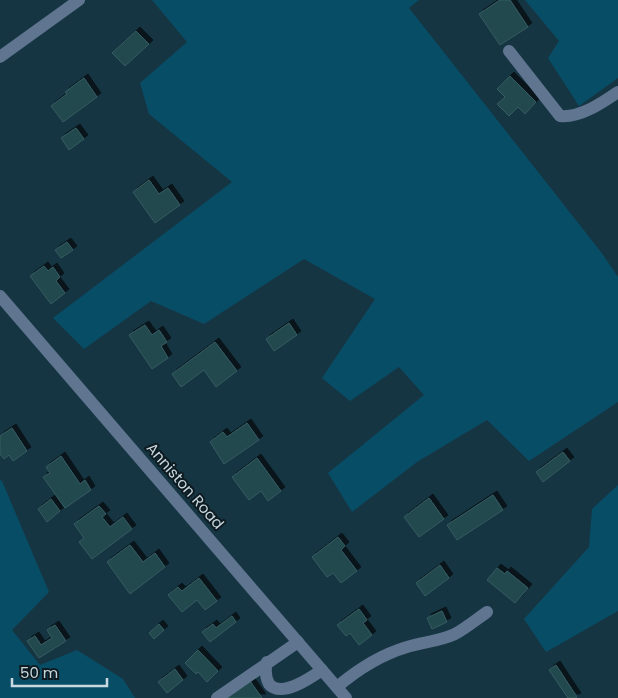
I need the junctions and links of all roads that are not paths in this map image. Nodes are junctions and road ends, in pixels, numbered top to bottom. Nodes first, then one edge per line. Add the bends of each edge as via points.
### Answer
1 (79, 0) edge
2 (509, 50) dead end
3 (0, 58) edge
4 (618, 92) edge
5 (0, 296) edge
6 (487, 612) dead end
7 (298, 642) junction
8 (268, 662) junction
9 (322, 670) junction
10 (337, 688) junction
11 (217, 698) edge
12 (346, 698) edge

1 - 3 street
2 - 4 street via 560,116 568,117 601,104
5 - 7 street, Anniston Road
6 - 10 street via 456,634 406,647 380,658 356,671
7 - 8 street
7 - 9 street, Anniston Road
8 - 9 street via 265,670 268,684 280,693 289,693
8 - 11 street
9 - 10 street, Anniston Road
10 - 12 street, Anniston Road

